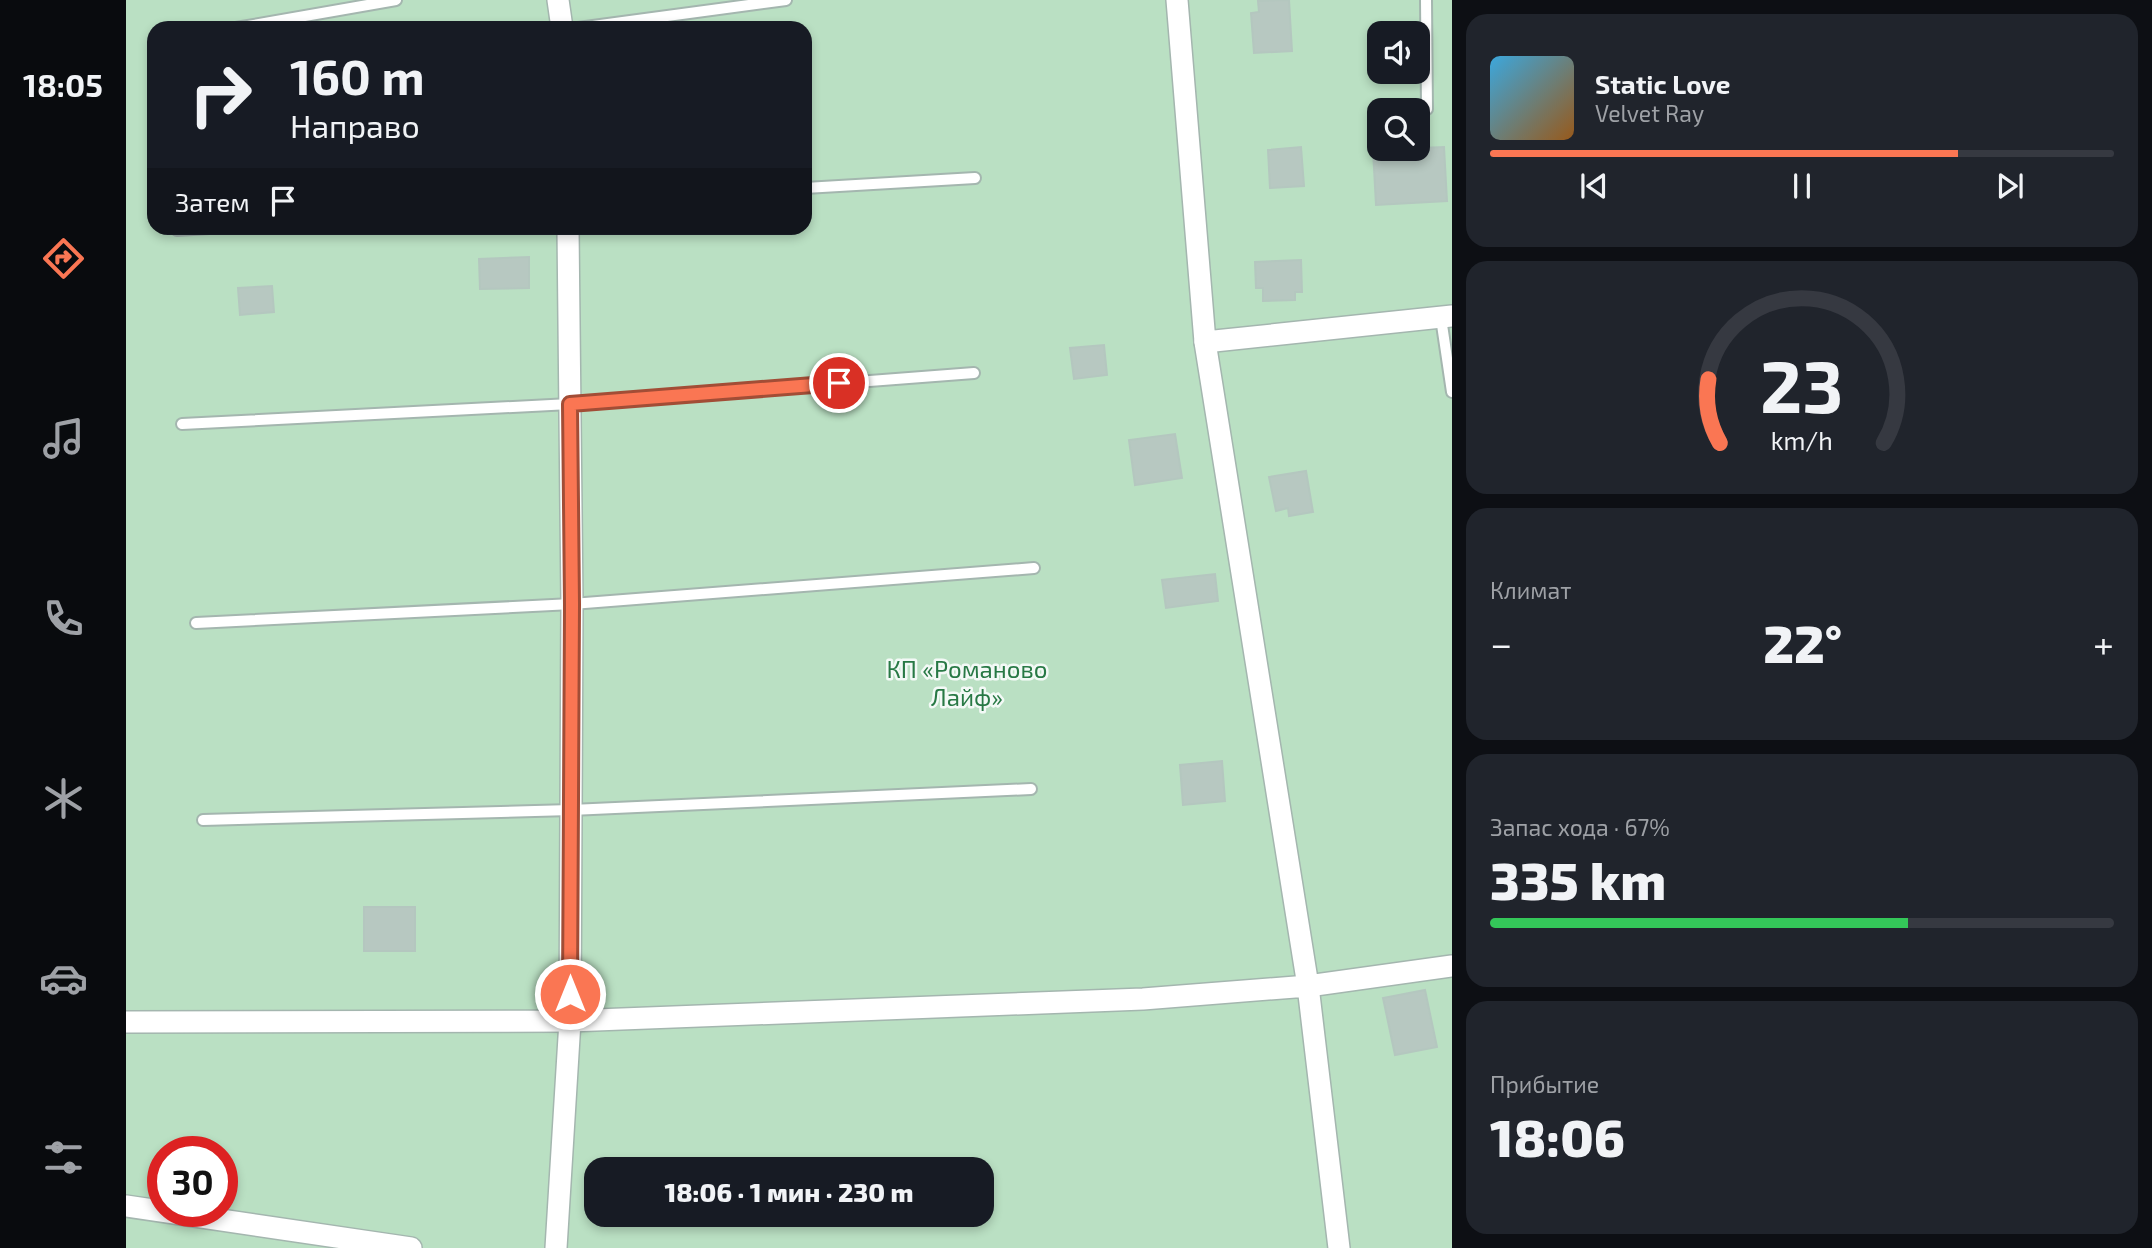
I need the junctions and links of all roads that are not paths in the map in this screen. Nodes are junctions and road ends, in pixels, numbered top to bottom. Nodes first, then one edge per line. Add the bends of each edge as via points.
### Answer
1 (396, 0) edge
2 (558, 0) edge
3 (786, 0) edge
4 (1177, 0) edge
5 (1426, 0) edge
6 (276, 21) edge
7 (561, 21) edge
8 (630, 21) edge
9 (1427, 98) edge
10 (975, 178) dead end
11 (812, 188) edge
12 (568, 235) edge
13 (1446, 317) edge
14 (1205, 342) junction
15 (974, 373) dead end
16 (1452, 392) edge
17 (570, 404) junction
18 (182, 424) dead end
19 (1034, 568) dead end
20 (572, 604) junction
21 (197, 623) dead end
22 (1031, 789) dead end
23 (571, 810) junction
24 (203, 820) dead end
25 (1452, 966) edge
26 (1308, 986) junction
27 (570, 1021) junction
28 (126, 1023) edge
29 (126, 1206) edge
30 (411, 1248) edge
31 (556, 1248) edge
32 (1339, 1248) edge

1 - 6 lane
2 - 7 street
3 - 8 lane
4 - 14 street
5 - 9 lane
10 - 11 lane
12 - 17 street
13 - 14 street
13 - 16 lane
14 - 26 street
15 - 17 lane
17 - 18 lane
17 - 20 street
19 - 20 lane
20 - 21 lane
20 - 23 street
22 - 23 lane
23 - 24 lane
23 - 27 street
25 - 26 street
26 - 27 street via 1143,999
26 - 32 street
27 - 28 street
27 - 31 street
29 - 30 street

